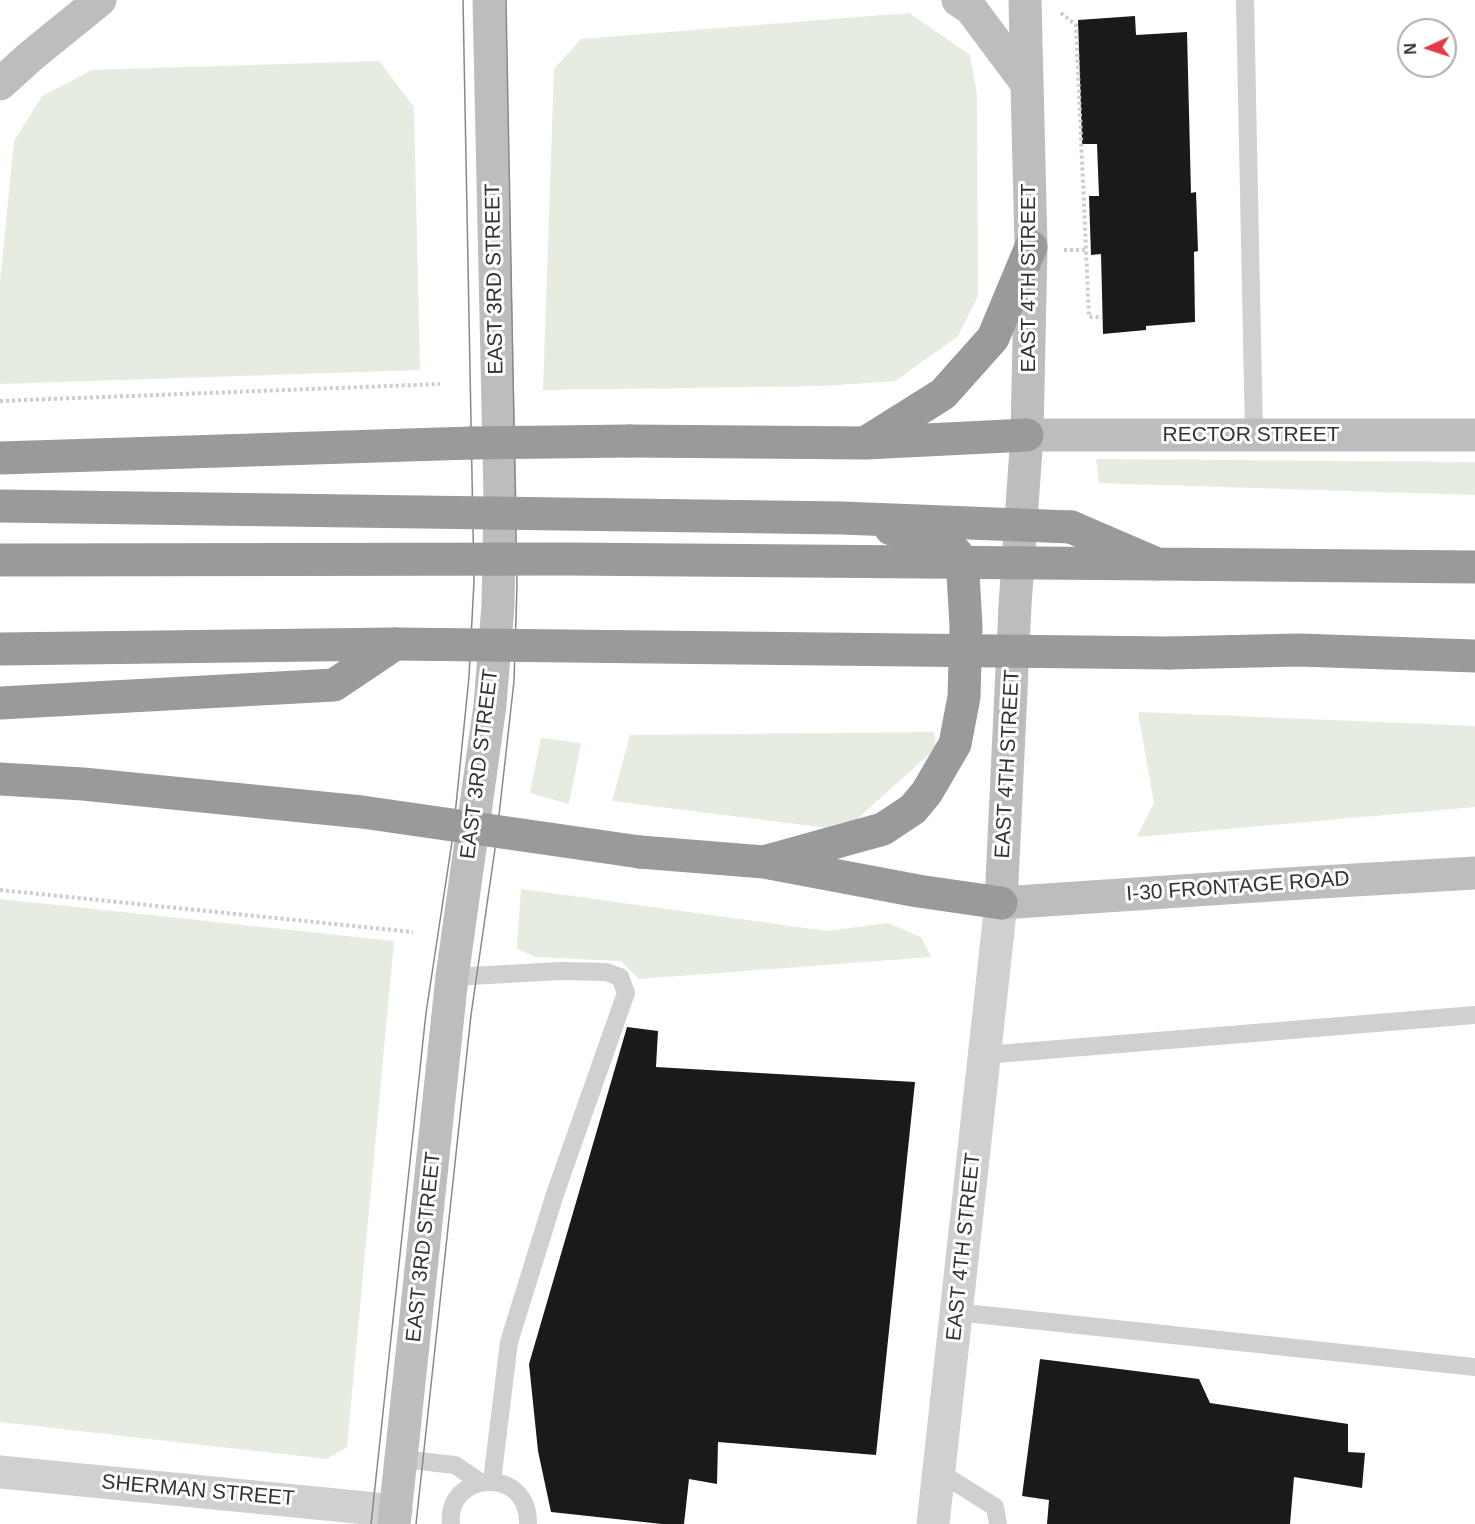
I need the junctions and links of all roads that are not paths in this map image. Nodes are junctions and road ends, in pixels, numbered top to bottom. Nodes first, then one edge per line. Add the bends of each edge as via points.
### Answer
1 (100, 0) edge
2 (489, 0) edge
3 (958, 0) edge
4 (1025, 0) edge
5 (1245, 0) edge
6 (0, 84) edge
7 (1028, 84) junction
8 (1031, 247) junction
9 (1254, 434) junction
10 (1027, 435) junction
11 (1475, 435) edge
12 (866, 443) junction
13 (0, 458) edge
14 (500, 498) junction
15 (0, 506) edge
16 (0, 560) edge
17 (1157, 564) junction
18 (1475, 567) edge
19 (395, 644) junction
20 (0, 649) edge
21 (1475, 656) edge
22 (0, 703) edge
23 (0, 779) edge
24 (764, 862) junction
25 (1475, 873) edge
26 (1001, 903) junction
27 (452, 977) junction
28 (1475, 1015) edge
29 (985, 1056) junction
30 (956, 1311) junction
31 (1475, 1367) edge
32 (401, 1459) junction
33 (0, 1472) edge
34 (939, 1472) junction
35 (486, 1482) junction
36 (395, 1517) edge
37 (451, 1524) edge
38 (528, 1524) edge
39 (933, 1524) edge
40 (998, 1524) edge

1 - 6 main road
2 - 14 main road, EAST 3RD STREET
3 - 7 main road via 971,9
4 - 7 main road, EAST 4TH STREET
5 - 9 lane
7 - 8 main road, EAST 4TH STREET
8 - 10 main road, EAST 4TH STREET
8 - 12 highway via 993,338 943,394
9 - 10 main road, RECTOR STREET
9 - 11 main road, RECTOR STREET
10 - 12 highway
10 - 26 main road, EAST 4TH STREET
12 - 13 highway, bridge via 471,443
14 - 24 highway via 913,531 945,542 957,554 965,599 964,696 955,744 927,792 913,809 883,829
14 - 27 main road, EAST 3RD STREET via 498,605 490,705
15 - 17 highway, bridge via 842,518 1071,527
16 - 17 highway, bridge via 579,559
17 - 18 highway
19 - 20 highway
19 - 21 highway, bridge via 1169,653 1299,650
19 - 22 highway via 334,685
23 - 24 highway, bridge via 362,812 640,852
24 - 26 highway
25 - 26 main road, I-30 FRONTAGE ROAD
26 - 29 street, EAST 4TH STREET
27 - 32 main road, EAST 3RD STREET
27 - 35 lane via 606,972 620,977 626,993 555,1194 509,1342
28 - 29 lane
29 - 30 street, EAST 4TH STREET
30 - 31 lane
30 - 34 street, EAST 4TH STREET
32 - 35 lane via 455,1465
32 - 36 main road, EAST 3RD STREET
33 - 36 street, SHERMAN STREET
34 - 39 street, EAST 4TH STREET
34 - 40 lane via 995,1507
35 - 37 lane via 465,1490 455,1502
35 - 38 lane via 509,1486 522,1497 529,1513

